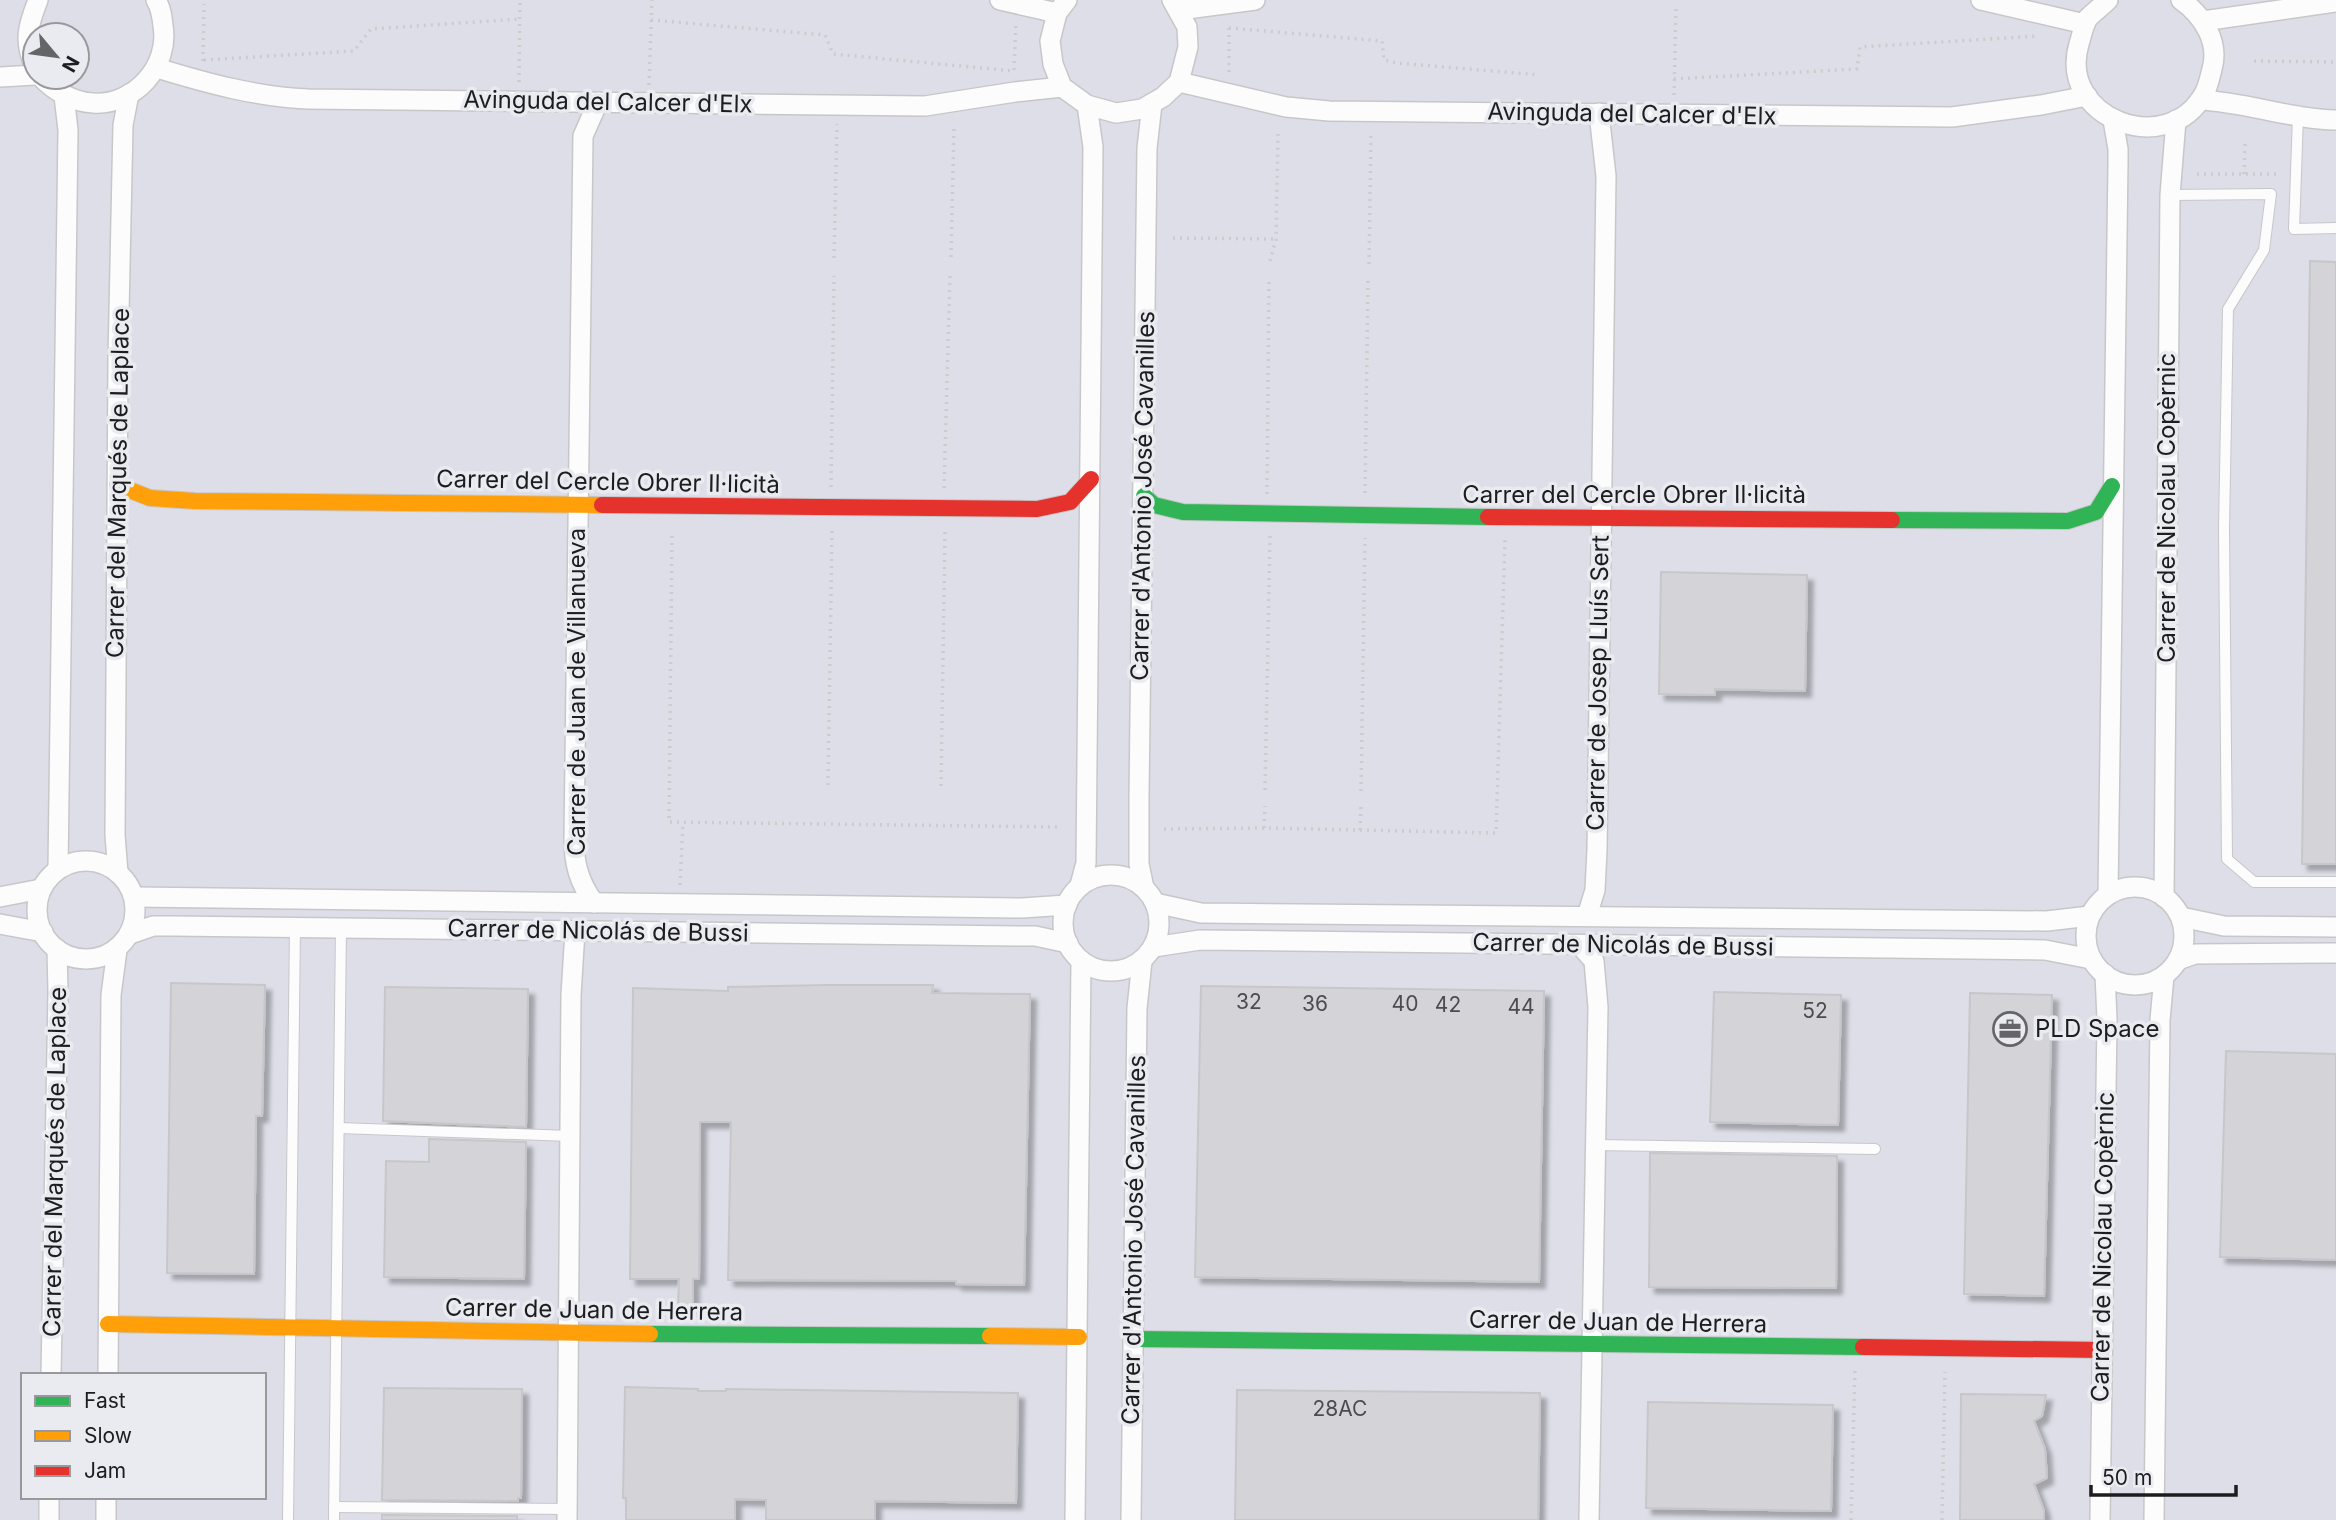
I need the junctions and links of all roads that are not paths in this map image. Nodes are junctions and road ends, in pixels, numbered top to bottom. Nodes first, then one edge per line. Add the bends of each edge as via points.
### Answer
1 (36, 0) edge
2 (156, 0) edge
3 (1000, 0) edge
4 (1255, 0) edge
5 (1981, 0) edge
6 (2108, 0) edge
7 (2181, 0) edge
8 (2336, 2) edge
9 (1175, 5) edge
10 (1062, 6) edge
11 (30, 21) edge
12 (2203, 21) junction
13 (2085, 24) junction
14 (157, 68) junction
15 (21, 76) edge
16 (0, 77) edge
17 (1179, 82) junction
18 (1062, 87) junction
19 (58, 91) edge
20 (129, 94) junction
21 (64, 96) junction
22 (2087, 96) junction
23 (2200, 100) junction
24 (597, 102) junction
25 (1152, 104) junction
26 (1087, 105) junction
27 (1599, 113) junction
28 (2298, 116) junction
29 (2113, 120) junction
30 (2176, 120) junction
31 (2336, 120) edge
32 (2170, 195) junction
33 (2336, 228) edge
34 (1091, 479) junction
35 (117, 485) junction
36 (2112, 486) junction
37 (1144, 496) junction
38 (578, 504) junction
39 (1600, 517) junction
40 (58, 869) junction
41 (118, 873) junction
42 (2336, 882) edge
43 (1080, 885) junction
44 (41, 889) junction
45 (1149, 895) junction
46 (2108, 895) junction
47 (0, 897) edge
48 (134, 897) junction
49 (2164, 897) junction
50 (593, 903) junction
51 (1067, 905) junction
52 (1587, 916) junction
53 (2090, 916) junction
54 (2181, 917) junction
55 (0, 924) edge
56 (2336, 927) edge
57 (295, 928) junction
58 (341, 928) junction
59 (575, 931) junction
60 (43, 932) junction
61 (130, 934) junction
62 (1068, 943) junction
63 (1580, 945) junction
64 (57, 949) junction
65 (117, 950) junction
66 (2336, 953) edge
67 (1148, 954) junction
68 (2091, 959) junction
69 (2178, 960) junction
70 (1082, 961) junction
71 (2105, 974) junction
72 (2164, 976) junction
73 (339, 1128) junction
74 (570, 1136) junction
75 (1595, 1145) junction
76 (1875, 1149) dead end
77 (108, 1324) junction
78 (290, 1327) junction
79 (337, 1328) junction
80 (569, 1333) junction
81 (1079, 1337) junction
82 (1133, 1339) junction
83 (1590, 1344) junction
84 (2102, 1350) junction
85 (51, 1373) edge
86 (108, 1373) edge
87 (49, 1499) edge
88 (107, 1499) edge
89 (334, 1507) junction
90 (567, 1514) edge
91 (49, 1520) edge
92 (106, 1520) edge
93 (288, 1520) edge
94 (334, 1520) edge
95 (1075, 1520) edge
96 (1130, 1520) edge
97 (1589, 1520) edge
98 (2100, 1520) edge
99 (2154, 1520) edge

1 - 11 street
2 - 14 street via 166,38
3 - 10 street
4 - 9 street
5 - 13 street
6 - 13 street
7 - 12 street
8 - 12 street
9 - 17 street via 1187,27 1188,47
10 - 18 street via 1050,41
12 - 23 street via 2214,62
13 - 22 street via 2076,55
14 - 20 street
14 - 24 street, Avinguda del Calcer d'Elx via 287,98
15 - 16 street
17 - 25 street
17 - 27 street, Avinguda del Calcer d'Elx via 1286,107 1329,111
18 - 24 street, Avinguda del Calcer d'Elx via 925,106
18 - 26 street
19 - 21 street
20 - 21 street via 93,104
20 - 35 street, Carrer del Marqués de Laplace via 123,125
21 - 40 street via 68,130
22 - 27 street, Avinguda del Calcer d'Elx via 1952,117
22 - 29 street
23 - 28 street
23 - 30 street
24 - 38 street, Carrer de Juan de Villanueva via 583,136
25 - 26 street via 1116,113
25 - 37 street, Carrer d'Antonio José Cavanilles via 1147,148
26 - 34 street via 1093,147
27 - 39 street, Carrer de Josep Lluís Sert via 1606,176
28 - 31 street
28 - 33 lane via 2294,229
29 - 30 street via 2132,127 2155,127
29 - 36 street via 2118,163
30 - 32 street, Carrer de Nicolau Copèrnic
32 - 42 lane via 2271,194 2264,250 2228,309 2224,529 2227,859 2254,882
32 - 49 street, Carrer de Nicolau Copèrnic
34 - 38 street, Carrer del Cercle Obrer Il·licità via 1070,502 1037,509
34 - 43 street via 1086,863
35 - 38 street, Carrer del Cercle Obrer Il·licità via 150,498 195,501
35 - 41 street, Carrer del Marqués de Laplace
36 - 39 street, Carrer del Cercle Obrer Il·licità via 2096,512 2068,521
36 - 46 street
37 - 39 street, Carrer del Cercle Obrer Il·licità via 1154,505 1183,512
37 - 45 street, Carrer d'Antonio José Cavanilles via 1139,864
38 - 50 street, Carrer de Juan de Villanueva via 574,863
39 - 52 street, Carrer de Josep Lluís Sert via 1597,850 1595,891
40 - 41 street via 92,861
40 - 44 street
41 - 48 street
43 - 45 street via 1114,874 1135,880
43 - 51 street
44 - 47 street
44 - 60 street via 37,908
45 - 52 street, Carrer de Nicolás de Bussi via 1201,914
45 - 67 street via 1158,909 1160,928
46 - 49 street via 2140,887
46 - 53 street
48 - 50 street, Carrer de Nicolás de Bussi
48 - 61 street via 136,913
49 - 54 street
50 - 51 street, Carrer de Nicolás de Bussi
51 - 62 street via 1062,920
52 - 53 street, Carrer de Nicolás de Bussi via 2046,921
53 - 68 street via 2086,930
54 - 56 street via 2224,926
54 - 69 street via 2184,940
55 - 60 street
57 - 58 street, Carrer de Nicolás de Bussi
57 - 61 street, Carrer de Nicolás de Bussi via 153,926
57 - 78 lane
58 - 59 street, Carrer de Nicolás de Bussi
58 - 73 lane
59 - 62 street, Carrer de Nicolás de Bussi via 1035,936
59 - 74 street
60 - 64 street
61 - 65 street
62 - 70 street
63 - 67 street, Carrer de Nicolás de Bussi via 1200,940
63 - 68 street, Carrer de Nicolás de Bussi via 2045,950
63 - 75 street via 1594,961 1598,1007
64 - 65 street via 86,960
64 - 85 street, Carrer del Marqués de Laplace
65 - 77 street via 111,995
66 - 69 street via 2195,954
67 - 70 street via 1125,970 1109,972
67 - 82 street, Carrer d'Antonio José Cavanilles via 1137,1008
68 - 71 street
69 - 72 street
70 - 81 street
71 - 72 street via 2129,985
71 - 84 street, Carrer de Nicolau Copèrnic
72 - 99 street
73 - 74 lane
73 - 79 lane
74 - 80 street
75 - 76 lane
75 - 83 street
77 - 78 street, Carrer de Juan de Herrera
77 - 86 street
78 - 79 street, Carrer de Juan de Herrera
78 - 93 lane
79 - 80 street, Carrer de Juan de Herrera
79 - 89 lane
80 - 81 street, Carrer de Juan de Herrera
80 - 90 street
81 - 95 street
82 - 83 street, Carrer de Juan de Herrera
82 - 96 street, Carrer d'Antonio José Cavanilles
83 - 84 street, Carrer de Juan de Herrera
83 - 97 street
84 - 98 street, Carrer de Nicolau Copèrnic
87 - 91 street
88 - 92 street
89 - 90 lane
89 - 94 lane

